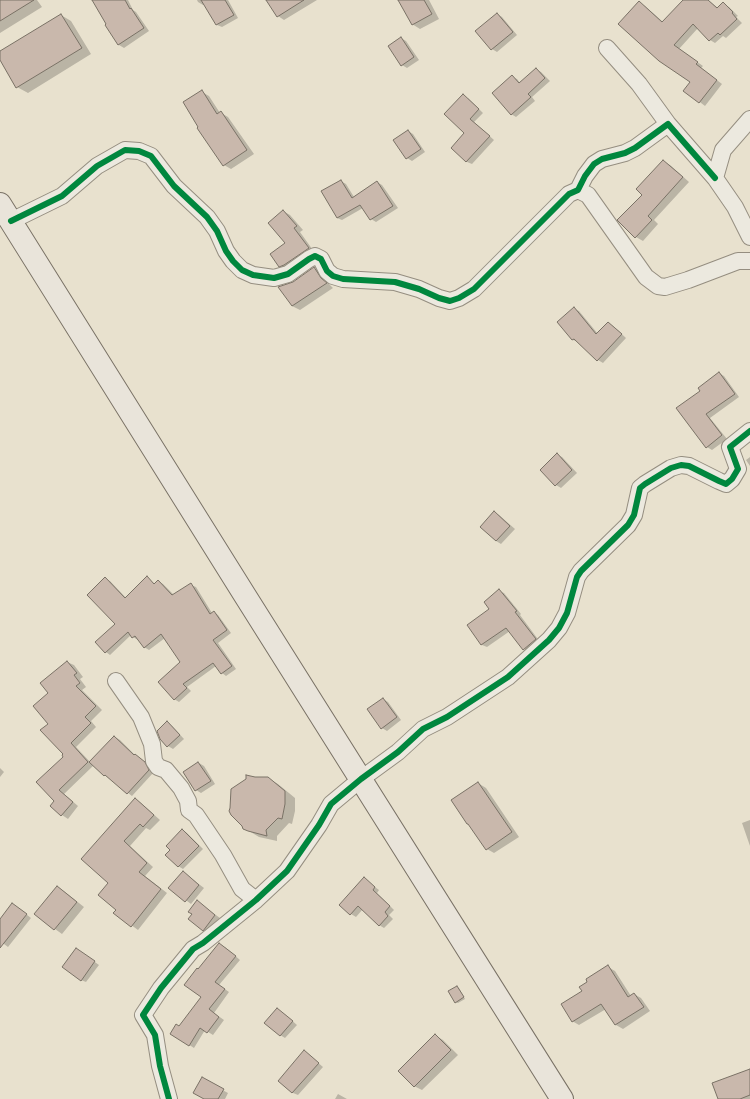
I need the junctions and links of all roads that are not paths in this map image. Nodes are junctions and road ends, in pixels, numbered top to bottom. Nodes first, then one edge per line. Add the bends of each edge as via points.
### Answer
1 (606, 48) dead end
2 (750, 118) edge
3 (668, 124) junction
4 (715, 178) junction
5 (578, 190) junction
6 (5, 213) edge
7 (750, 237) edge
8 (750, 261) edge
9 (750, 431) edge
10 (116, 681) dead end
11 (361, 779) junction
12 (256, 900) junction
13 (169, 1099) edge
14 (562, 1099) edge

1 - 3 street via 638,84
2 - 4 street via 723,150
3 - 4 street
3 - 5 street via 636,148 594,164
4 - 7 street via 735,207
5 - 6 street via 569,194 474,289 450,301 395,282 343,279 333,276 327,271 321,259 315,256 288,274 274,278 253,275 242,270 226,251 217,231 207,218 174,186 151,156 139,151 125,150 97,166 62,196
5 - 8 street via 588,194 646,277 658,286 665,287 688,280 738,260
6 - 11 main road
9 - 11 street via 730,447 738,469 726,484 681,464 640,488 634,515 628,525 581,571 567,613 549,640 508,677 447,718 423,729 398,752
10 - 12 street via 141,717 152,744 154,761 158,767 166,770 181,788 189,810 196,815 223,855 242,889
11 - 12 street via 331,804 286,871
11 - 14 main road
12 - 13 street via 193,949 143,1015 155,1035

